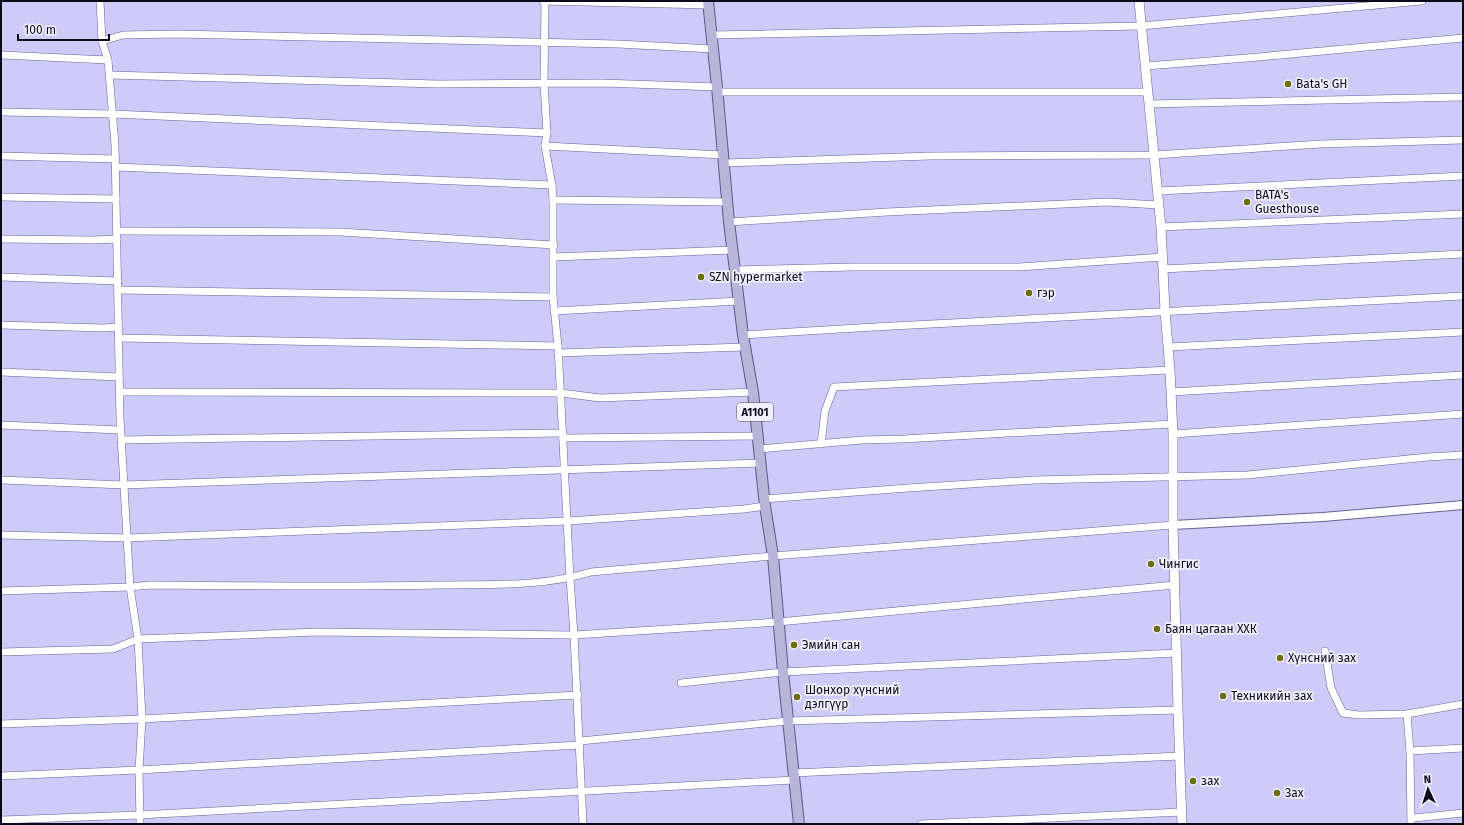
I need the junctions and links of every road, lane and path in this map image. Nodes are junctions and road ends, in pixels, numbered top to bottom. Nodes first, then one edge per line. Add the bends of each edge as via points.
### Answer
1 (100, 1) edge
2 (544, 1) edge
3 (1139, 1) edge
4 (1422, 1) edge
5 (708, 3) edge
6 (1141, 26) junction
7 (711, 35) junction
8 (1463, 38) edge
9 (102, 41) junction
10 (544, 43) junction
11 (713, 49) junction
12 (1, 55) edge
13 (108, 60) junction
14 (1146, 66) junction
15 (110, 76) junction
16 (544, 84) junction
17 (717, 89) junction
18 (1148, 92) junction
19 (1463, 97) edge
20 (1149, 104) junction
21 (1, 112) edge
22 (113, 114) junction
23 (547, 133) junction
24 (1463, 140) edge
25 (545, 146) junction
26 (1154, 155) junction
27 (1, 156) edge
28 (116, 159) junction
29 (723, 159) junction
30 (116, 167) junction
31 (1463, 176) edge
32 (552, 185) junction
33 (1158, 191) junction
34 (1, 197) edge
35 (116, 199) junction
36 (553, 200) junction
37 (727, 202) junction
38 (1160, 205) junction
39 (1463, 214) edge
40 (729, 222) junction
41 (1161, 227) junction
42 (117, 231) junction
43 (1, 239) edge
44 (117, 239) junction
45 (554, 245) junction
46 (733, 250) junction
47 (1463, 254) edge
48 (1163, 256) junction
49 (554, 257) junction
50 (1163, 269) junction
51 (736, 270) junction
52 (1, 277) edge
53 (118, 281) junction
54 (118, 290) junction
55 (1463, 296) edge
56 (554, 298) junction
57 (739, 301) junction
58 (554, 311) junction
59 (1165, 311) junction
60 (1, 324) edge
61 (118, 327) junction
62 (1463, 332) edge
63 (743, 335) junction
64 (118, 338) junction
65 (746, 347) junction
66 (1168, 347) junction
67 (558, 350) junction
68 (1170, 370) junction
69 (1, 372) edge
70 (1463, 375) edge
71 (119, 377) junction
72 (119, 392) junction
73 (753, 392) junction
74 (1171, 392) junction
75 (561, 393) junction
76 (1463, 414) edge
77 (1172, 424) junction
78 (1, 425) edge
79 (120, 430) junction
80 (1173, 434) junction
81 (563, 436) junction
82 (757, 436) junction
83 (121, 440) junction
84 (820, 444) junction
85 (759, 448) junction
86 (1463, 455) edge
87 (760, 464) junction
88 (565, 470) junction
89 (1174, 478) junction
90 (1, 480) edge
91 (124, 485) junction
92 (765, 503) junction
93 (1463, 505) edge
94 (568, 522) junction
95 (1173, 525) junction
96 (1, 535) edge
97 (127, 538) junction
98 (773, 556) junction
99 (570, 578) junction
100 (1175, 585) junction
101 (130, 587) junction
102 (1, 591) edge
103 (778, 622) junction
104 (574, 635) junction
105 (138, 639) junction
106 (1325, 651) dead end
107 (1, 652) edge
108 (1177, 653) junction
109 (783, 672) junction
110 (681, 683) dead end
111 (578, 695) junction
112 (1463, 704) edge
113 (1178, 710) junction
114 (1407, 714) junction
115 (142, 719) junction
116 (788, 721) junction
117 (1, 724) edge
118 (580, 743) junction
119 (1463, 748) edge
120 (1410, 751) junction
121 (1180, 756) junction
122 (139, 770) junction
123 (1, 776) edge
124 (794, 776) junction
125 (582, 791) junction
126 (1182, 812) junction
127 (1463, 814) edge
128 (139, 815) junction
129 (1, 820) edge
130 (1412, 821) edge
131 (140, 824) edge
132 (583, 824) edge
133 (799, 824) edge
134 (921, 824) edge
135 (1182, 824) edge

1 - 9 street
2 - 5 street
2 - 10 street
3 - 6 main road
4 - 6 street
5 - 7 main road, A1101
6 - 7 street
6 - 14 main road
7 - 11 main road, A1101
8 - 14 street
9 - 10 street via 123,35 177,34
9 - 13 street
10 - 11 street
10 - 16 street
11 - 17 main road, A1101
12 - 13 street
13 - 15 street
14 - 18 main road
15 - 16 street
15 - 22 street
16 - 17 street via 602,83
16 - 23 street
17 - 18 street
17 - 29 main road, A1101
18 - 20 main road
19 - 20 street
20 - 26 main road
21 - 22 street
22 - 23 street
22 - 28 street
23 - 25 street
24 - 26 street via 1321,144
25 - 29 street
25 - 32 street
26 - 29 street
26 - 33 main road
27 - 28 street
28 - 30 street
29 - 37 main road, A1101
30 - 32 street
30 - 35 street
31 - 33 street
32 - 36 street
33 - 38 main road
34 - 35 street
35 - 42 street
36 - 37 street
36 - 45 street
37 - 40 main road, A1101
38 - 40 street via 1107,202
38 - 41 main road
39 - 41 street
40 - 46 main road, A1101
41 - 48 main road
42 - 44 street
42 - 45 street via 340,232
43 - 44 street
44 - 53 street
45 - 49 street
46 - 49 street
46 - 51 main road, A1101
47 - 50 street
48 - 50 main road
48 - 51 street via 1019,267
49 - 56 street
50 - 59 main road
51 - 57 main road, A1101
52 - 53 street
53 - 54 street
54 - 56 street
54 - 61 street
55 - 59 street
56 - 58 street
57 - 58 street
57 - 63 main road, A1101
58 - 67 street
59 - 63 street
59 - 66 main road
60 - 61 street
61 - 64 street
62 - 66 street
63 - 65 main road, A1101
64 - 67 street
64 - 71 street
65 - 67 street
65 - 73 main road, A1101
66 - 68 main road
67 - 75 street
68 - 74 main road
68 - 84 street via 834,387 825,411
69 - 71 street
70 - 74 street
71 - 72 street
72 - 75 street
72 - 79 street
73 - 75 street via 600,398
73 - 82 main road, A1101
74 - 77 main road
75 - 81 street
76 - 80 street
77 - 80 main road
77 - 84 street
78 - 79 street
79 - 83 street
80 - 89 main road
81 - 82 street
81 - 83 street
81 - 88 street
82 - 85 main road, A1101
83 - 91 street
84 - 85 street
85 - 87 main road, A1101
86 - 89 street via 1248,475
87 - 88 street
87 - 92 main road, A1101
88 - 91 street
88 - 94 street
89 - 92 street via 1035,480 908,488
89 - 95 main road
90 - 91 street
91 - 97 street
92 - 94 street via 744,509
92 - 98 main road, A1101
93 - 95 street via 1323,517
94 - 97 street
94 - 99 street
95 - 98 street
95 - 100 main road
96 - 97 street
97 - 101 street
98 - 99 street via 592,572
98 - 103 main road, A1101
99 - 101 street via 540,583 373,587
99 - 104 street
100 - 103 street
100 - 108 main road
101 - 102 street
101 - 105 street
103 - 104 street
103 - 109 main road, A1101
104 - 105 street via 317,632
104 - 111 street
105 - 107 street via 113,649
105 - 115 street
106 - 114 street via 1331,688 1343,713
108 - 109 street
108 - 113 main road
109 - 110 street
109 - 116 main road, A1101
111 - 115 street
111 - 118 street
112 - 114 street
113 - 116 street
113 - 121 main road
114 - 120 street
115 - 117 street
115 - 122 street
116 - 118 street
116 - 124 main road, A1101
118 - 122 street
118 - 125 street
119 - 120 street
120 - 130 street
121 - 124 street
121 - 126 main road
122 - 123 street
122 - 128 street
124 - 125 street
124 - 133 main road, A1101
125 - 128 street
125 - 132 street
126 - 134 street
126 - 135 main road
127 - 130 street
128 - 129 street
128 - 131 street

